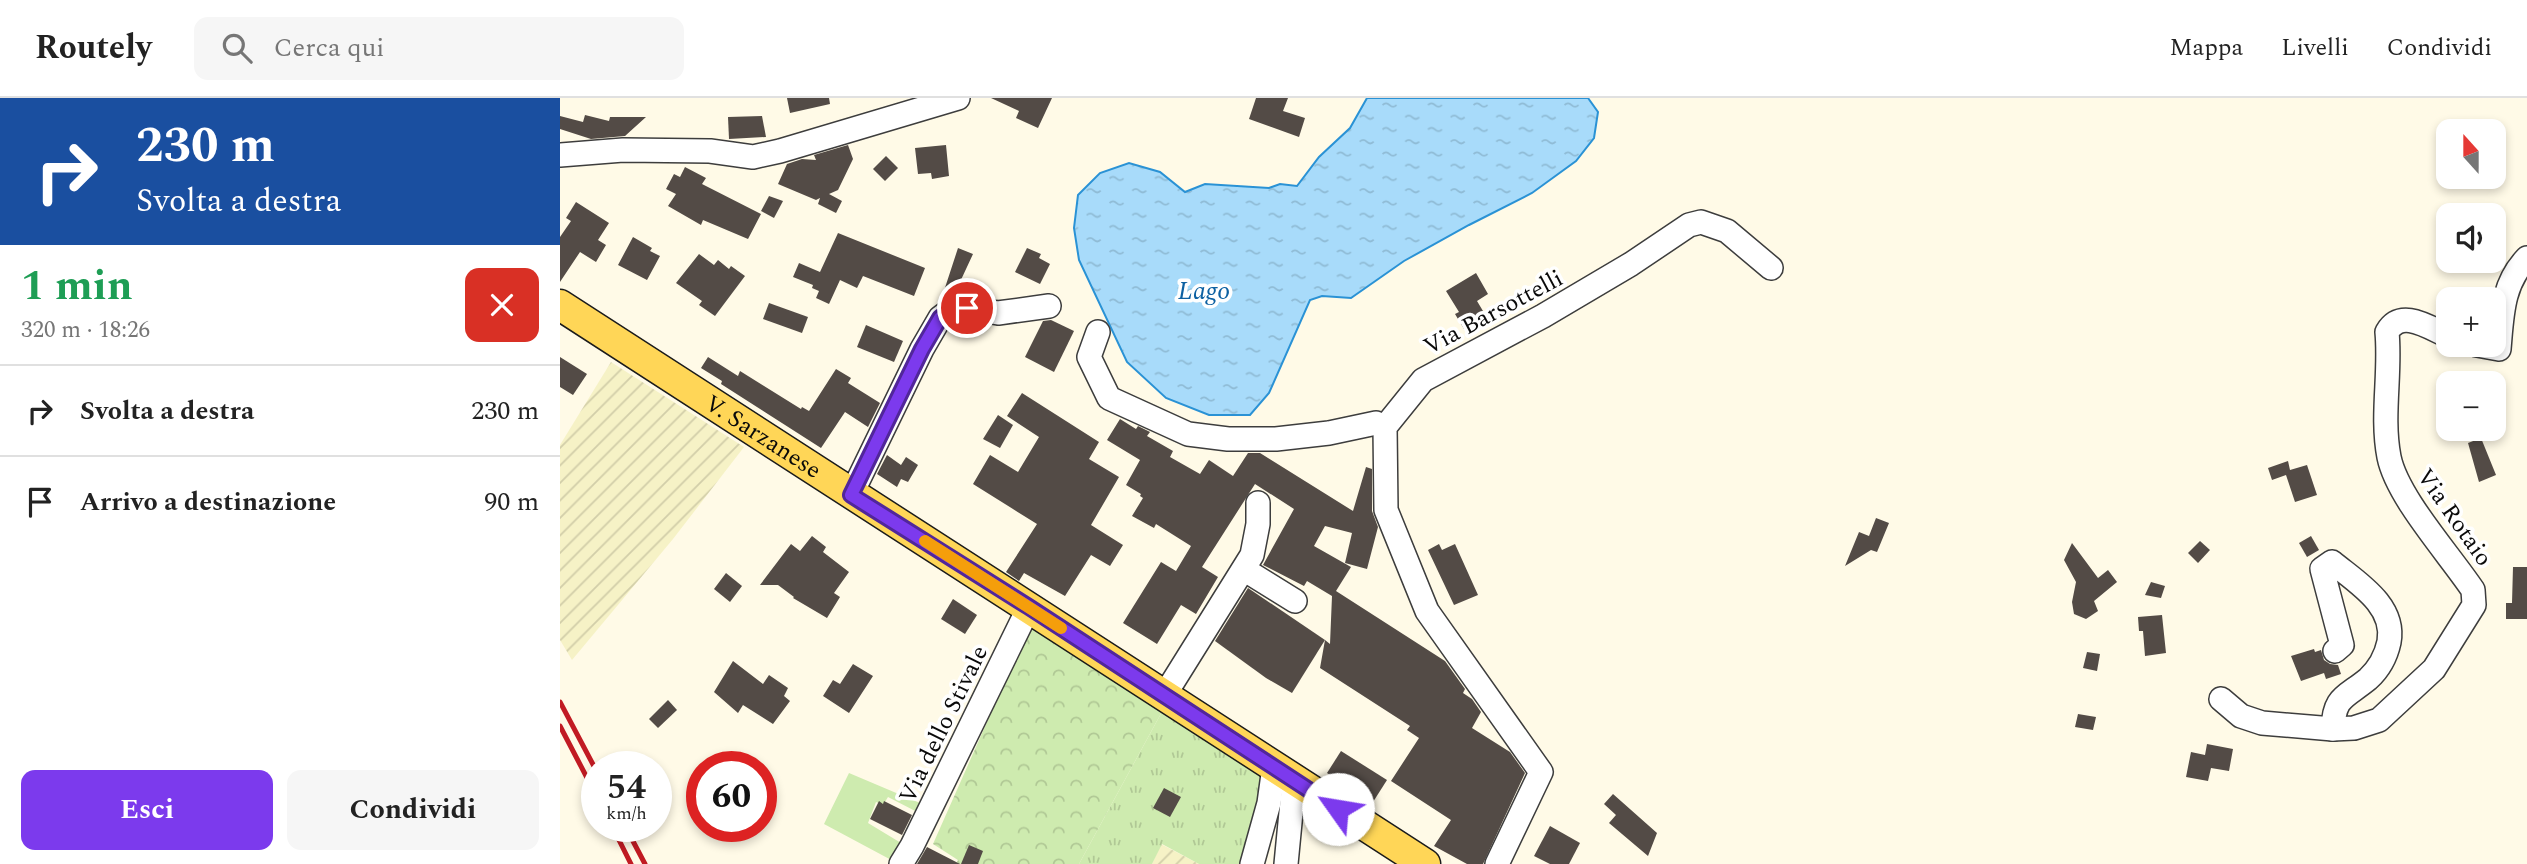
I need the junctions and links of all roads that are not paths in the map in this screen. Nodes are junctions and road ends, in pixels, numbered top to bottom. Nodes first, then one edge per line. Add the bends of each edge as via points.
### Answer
1 (958, 98) edge
2 (560, 155) edge
3 (2527, 258) edge
4 (1771, 268) dead end
5 (2506, 293) edge
6 (560, 305) edge
7 (1049, 306) dead end
8 (2436, 331) edge
9 (1098, 332) dead end
10 (1385, 426) junction
11 (851, 495) junction
12 (1258, 503) dead end
13 (1245, 570) junction
14 (1295, 601) dead end
15 (1029, 607) junction
16 (2335, 651) dead end
17 (1164, 696) junction
18 (2221, 699) dead end
19 (2333, 729) junction
20 (1284, 774) junction
21 (901, 864) edge
22 (1252, 864) edge
23 (1286, 864) edge
24 (1425, 864) edge
25 (1497, 864) edge

1 - 2 street via 753,157 710,151 623,150
3 - 5 street
4 - 10 street, Via Barsottelli via 1727,231 1701,222 1689,225 1554,310 1423,380
6 - 11 main road, V. Sarzanese
7 - 11 street via 998,313 956,306 940,318
8 - 19 street, Via Rotaio via 2398,320 2387,332 2389,454 2395,477 2473,590 2474,605 2434,669 2379,720
9 - 10 street via 1089,357 1109,398 1188,434 1276,439 1376,423
10 - 25 street via 1386,510 1427,611 1541,772
11 - 15 main road, V. Sarzanese
12 - 13 street via 1252,555
13 - 14 street
13 - 17 street
15 - 17 main road, V. Sarzanese
15 - 21 street, Via dello Stivale
16 - 19 street via 2342,645 2322,569 2332,562 2375,598 2391,632 2386,656 2334,709
17 - 20 main road, V. Sarzanese
18 - 19 street, Via Rotaio via 2241,716 2262,723
20 - 22 street via 1269,803
20 - 23 street
20 - 24 main road, V. Sarzanese

